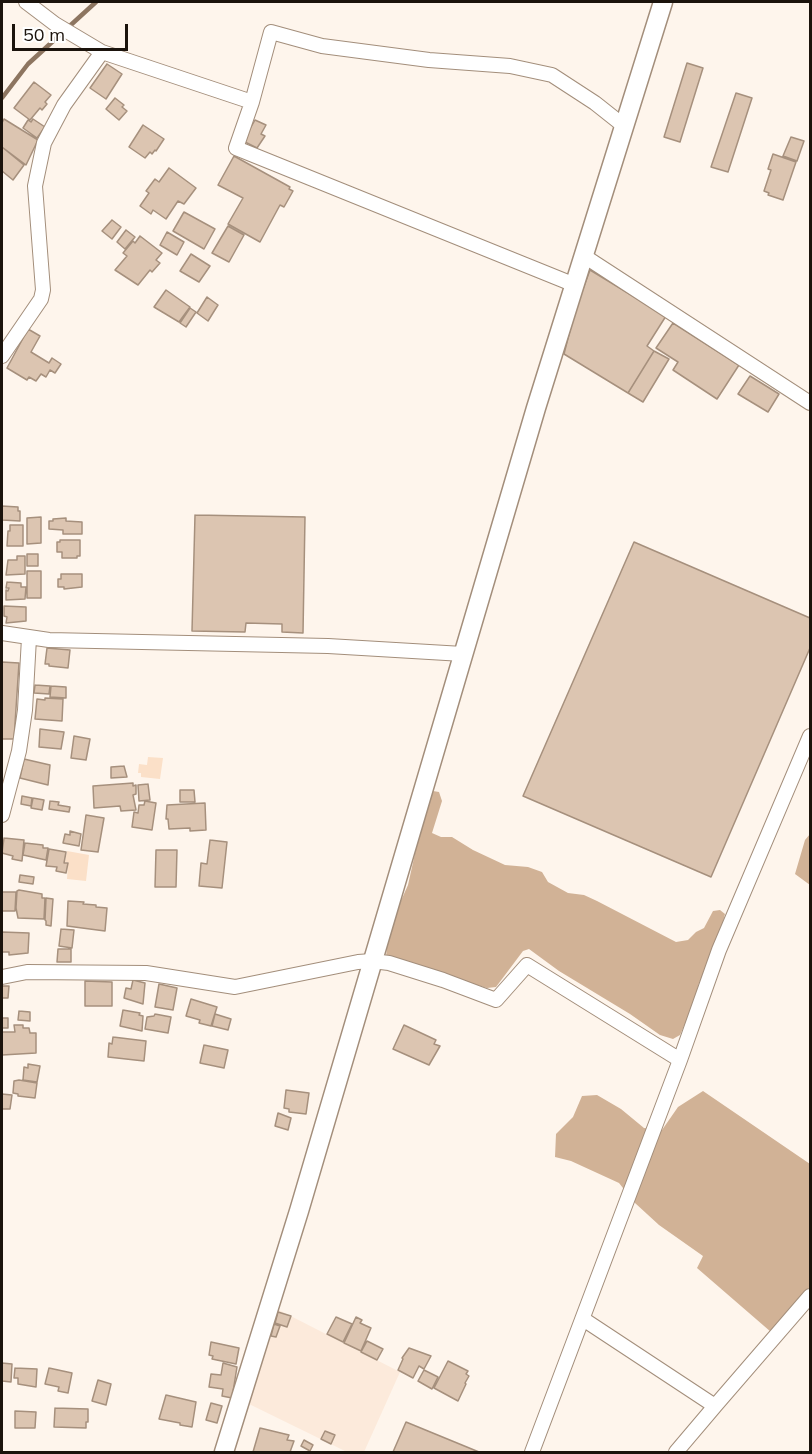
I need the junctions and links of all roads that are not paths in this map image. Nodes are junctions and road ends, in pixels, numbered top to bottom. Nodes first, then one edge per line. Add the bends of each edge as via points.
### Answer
1 (26, 2) edge
2 (663, 2) edge
3 (102, 52) junction
4 (252, 102) junction
5 (624, 126) junction
6 (584, 256) junction
7 (575, 285) junction
8 (2, 356) edge
9 (810, 403) edge
10 (2, 633) edge
11 (29, 638) junction
12 (463, 654) junction
13 (810, 736) edge
14 (2, 815) edge
15 (372, 961) junction
16 (2, 976) edge
17 (680, 1060) junction
18 (810, 1296) edge
19 (583, 1319) junction
20 (715, 1406) junction
21 (224, 1452) edge
22 (532, 1452) edge
23 (676, 1452) edge

1 - 3 street
2 - 5 street
3 - 4 street
3 - 8 street via 64,105 44,143 35,186 43,290 41,299
4 - 5 street via 271,32 322,46 510,66 552,75
4 - 7 street via 236,148
5 - 6 street
6 - 7 street
6 - 9 street
7 - 12 street
10 - 11 street
11 - 12 street via 316,645
11 - 14 street via 19,751
12 - 15 street
13 - 17 street via 719,950
15 - 16 street via 235,987 146,973 27,972
15 - 17 street via 433,976 496,1000 527,965
15 - 21 street
17 - 19 street
18 - 20 street
19 - 20 street
19 - 22 street
20 - 23 street

